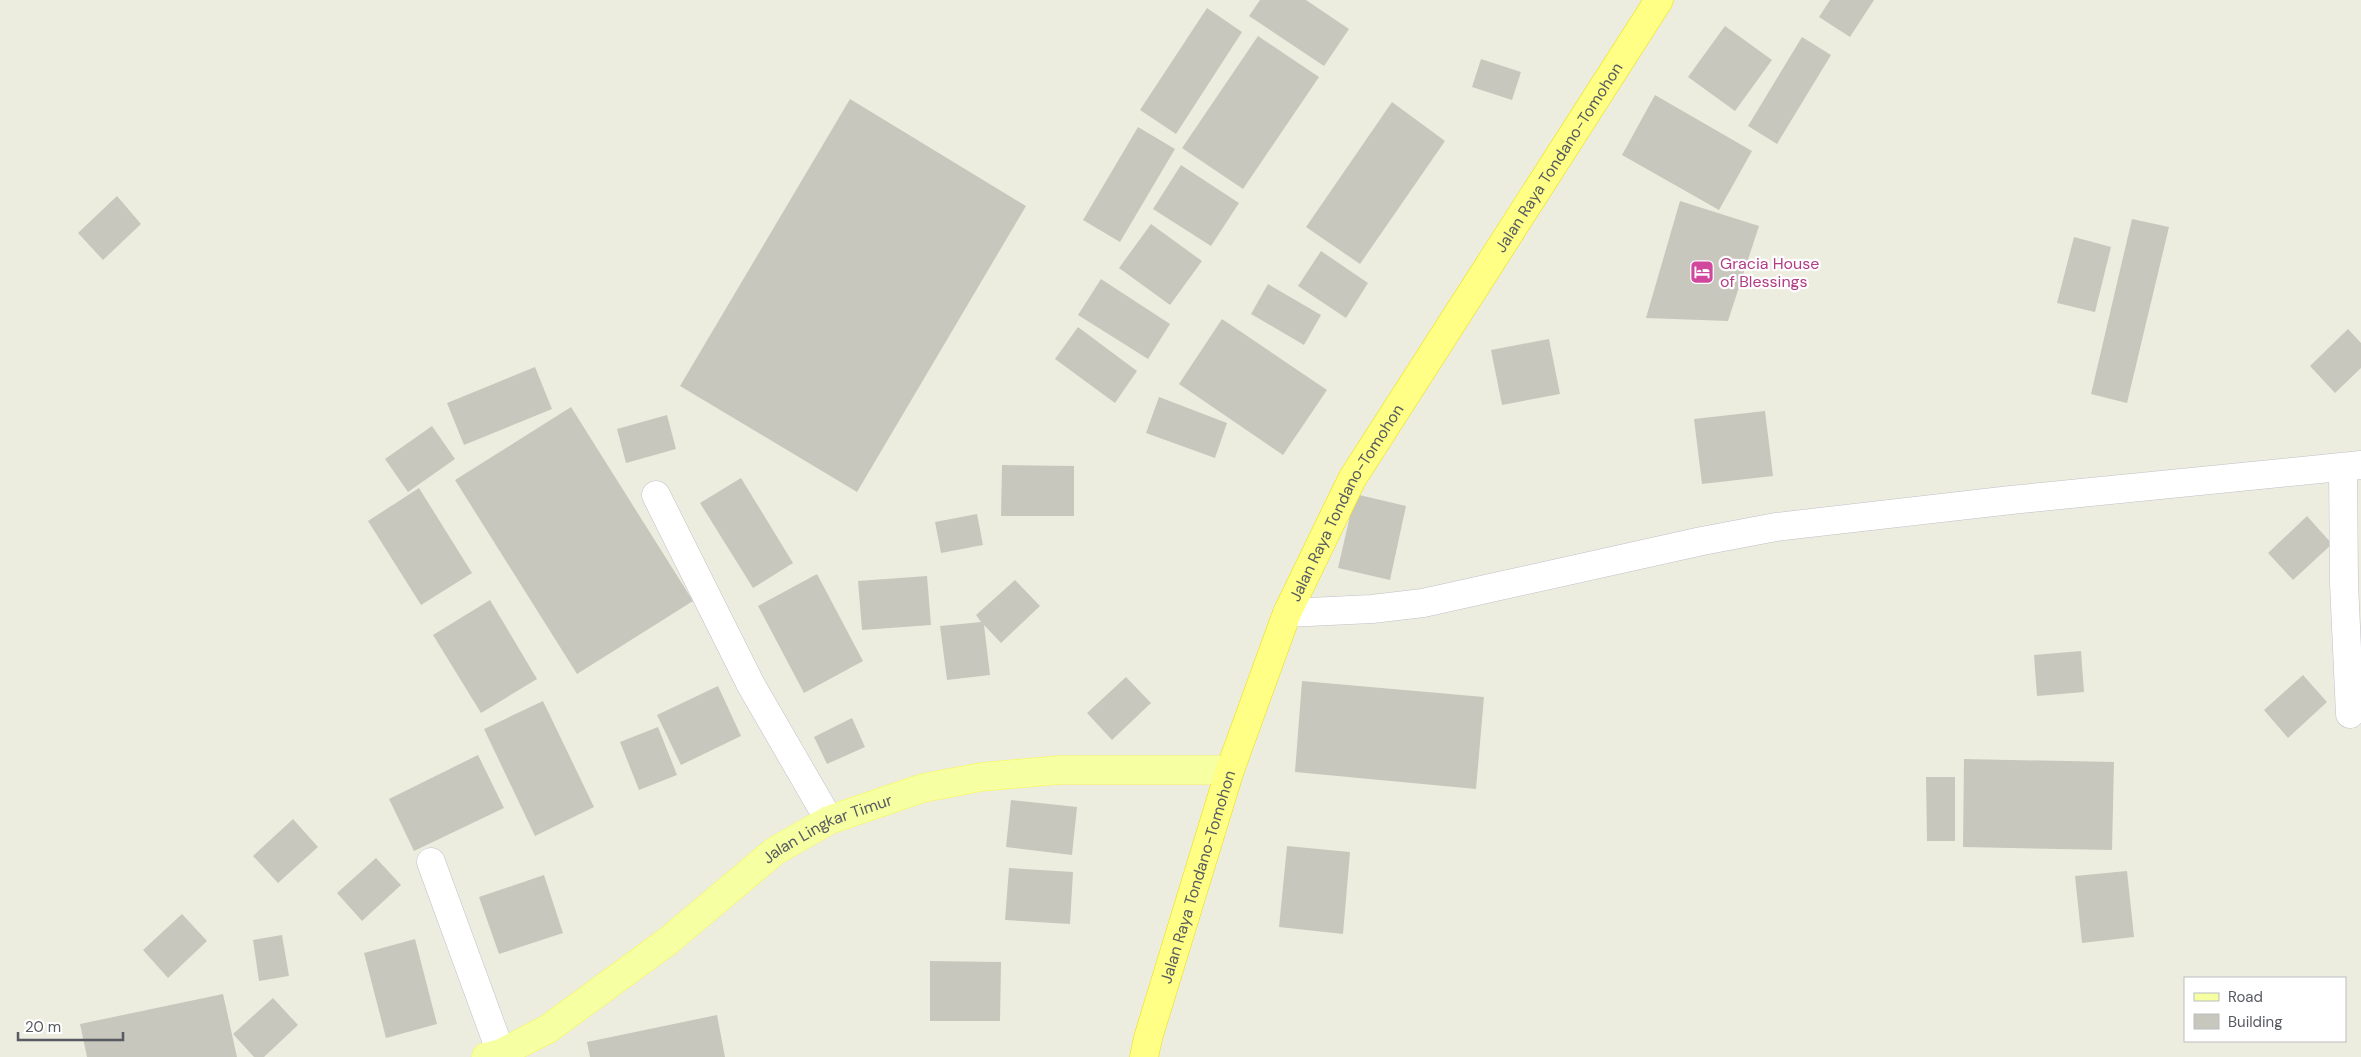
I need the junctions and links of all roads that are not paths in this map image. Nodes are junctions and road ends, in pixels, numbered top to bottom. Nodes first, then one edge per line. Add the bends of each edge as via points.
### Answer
1 (1659, 0) edge
2 (2352, 466) edge
3 (656, 495) dead end
4 (1288, 613) junction
5 (2350, 714) dead end
6 (1230, 770) junction
7 (829, 820) junction
8 (431, 862) dead end
9 (494, 1055) edge
10 (1144, 1057) edge

1 - 4 highway, Jalan Raya Tondano-Tomohon via 1352,479
2 - 4 street via 1776,527 1423,603
2 - 5 street via 2344,583
3 - 7 street via 751,685
4 - 6 highway, Jalan Raya Tondano-Tomohon
6 - 7 main road, Jalan Lingkar Timur via 1059,770 981,777 923,788
6 - 10 highway, Jalan Raya Tondano-Tomohon
7 - 9 main road, Jalan Lingkar Timur via 775,851 668,941 590,1000 548,1029
8 - 9 street

